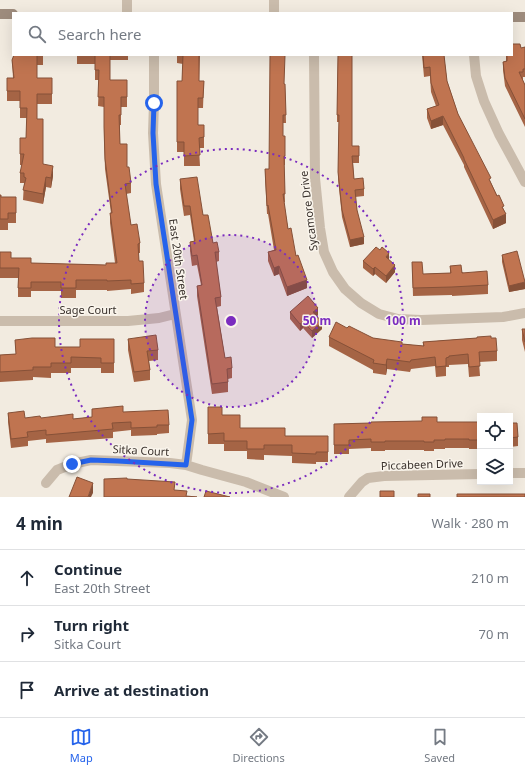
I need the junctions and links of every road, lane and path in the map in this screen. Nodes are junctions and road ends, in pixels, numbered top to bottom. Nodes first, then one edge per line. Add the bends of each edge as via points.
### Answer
1 (127, 0) edge
2 (274, 0) edge
3 (127, 12) edge
4 (274, 12) edge
5 (0, 14) edge
6 (12, 14) edge
7 (513, 17) edge
8 (525, 17) edge
9 (154, 56) edge
10 (314, 56) edge
11 (474, 56) edge
12 (525, 182) edge
13 (525, 313) edge
14 (175, 314) junction
15 (0, 321) edge
16 (186, 465) junction
17 (513, 473) edge
18 (525, 473) edge
19 (477, 474) edge
20 (46, 482) dead end
21 (284, 497) edge
22 (349, 497) edge

1 - 3 street
2 - 4 street
5 - 6 main road
7 - 8 main road
9 - 14 street, East 20th Street via 153,133 156,184
10 - 13 street, Sycamore Drive via 315,178 320,228 324,252 333,272 345,289 379,314 398,319 503,317
11 - 12 street via 476,76 484,101
14 - 15 street, Sage Court via 128,321
14 - 16 street, East 20th Street via 192,420
16 - 20 street, Sitka Court via 91,460 57,470
16 - 21 street, Sitka Court via 246,482
17 - 18 street
19 - 22 street, Piccabeen Drive via 368,478

